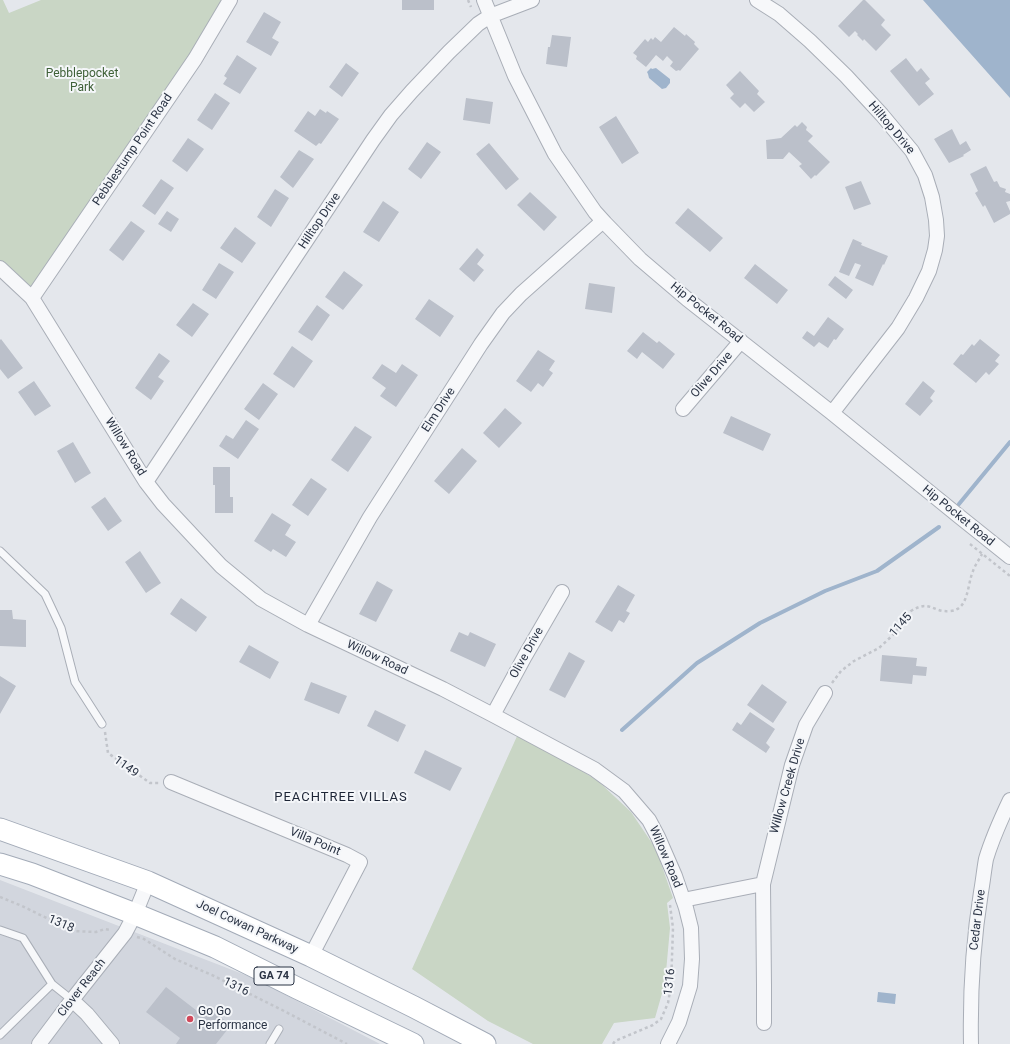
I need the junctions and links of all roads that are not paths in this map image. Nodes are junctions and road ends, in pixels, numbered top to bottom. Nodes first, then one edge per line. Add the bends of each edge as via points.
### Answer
1 (230, 0) edge
2 (484, 0) edge
3 (532, 0) edge
4 (757, 0) edge
5 (490, 16) junction
6 (602, 220) junction
7 (0, 268) edge
8 (32, 298) junction
9 (741, 341) junction
10 (683, 409) dead end
11 (832, 412) junction
12 (146, 482) junction
13 (0, 551) edge
14 (1010, 557) edge
15 (562, 592) dead end
16 (308, 625) junction
17 (825, 693) road end
18 (493, 715) junction
19 (102, 724) road end
20 (171, 782) dead end
21 (1010, 800) edge
22 (0, 829) edge
23 (0, 864) edge
24 (148, 882) junction
25 (763, 884) junction
26 (683, 900) junction
27 (135, 914) junction
28 (0, 930) edge
29 (311, 956) junction
30 (52, 984) junction
31 (72, 1000) junction
32 (764, 1023) dead end
33 (279, 1029) dead end
34 (0, 1035) edge
35 (39, 1044) edge
36 (112, 1044) edge
37 (270, 1044) edge
38 (412, 1044) edge
39 (485, 1044) edge
40 (668, 1044) edge
41 (970, 1044) edge

1 - 8 street, Pebblestump Point Road via 195,58
2 - 5 street, Hip Pocket Road
3 - 5 street, Hilltop Drive
4 - 11 street, Hilltop Drive via 810,41 846,76 912,151 923,171 936,216 935,250 929,271 916,298 898,328
5 - 6 street, Hip Pocket Road via 515,76 555,154
5 - 12 street, Hilltop Drive via 449,52 391,115
6 - 9 street, Hip Pocket Road via 640,258
6 - 16 street, Elm Drive via 503,313 370,517
7 - 8 street, Willow Road
8 - 12 street, Willow Road
9 - 10 street, Olive Drive
9 - 11 street, Hip Pocket Road
11 - 14 street, Hip Pocket Road
12 - 16 street, Willow Road via 222,567 261,600
13 - 19 lane via 45,594 61,628 75,682
15 - 18 street, Olive Drive
16 - 18 street, Willow Road via 443,688
17 - 25 street, Willow Creek Drive via 806,725 792,765
18 - 26 street, Willow Road via 594,770 624,791 649,820 675,876
20 - 29 street, Villa Point via 360,862
21 - 41 street, Cedar Drive via 986,859 975,934
22 - 24 main road, Joel Cowan Parkway / GA 74
23 - 27 main road, GA 74
24 - 27 street, Clover Reach
24 - 29 main road, Joel Cowan Parkway / GA 74
25 - 26 street
25 - 32 street, Willow Creek Drive
26 - 40 street, Willow Road via 691,928 690,986 679,1022
27 - 31 street, Clover Reach via 125,933
27 - 38 main road, GA 74 via 215,947
28 - 30 lane via 23,938
29 - 39 main road, Joel Cowan Parkway / GA 74
30 - 31 lane
30 - 34 lane
31 - 35 street, Clover Reach
31 - 36 street
33 - 37 lane

